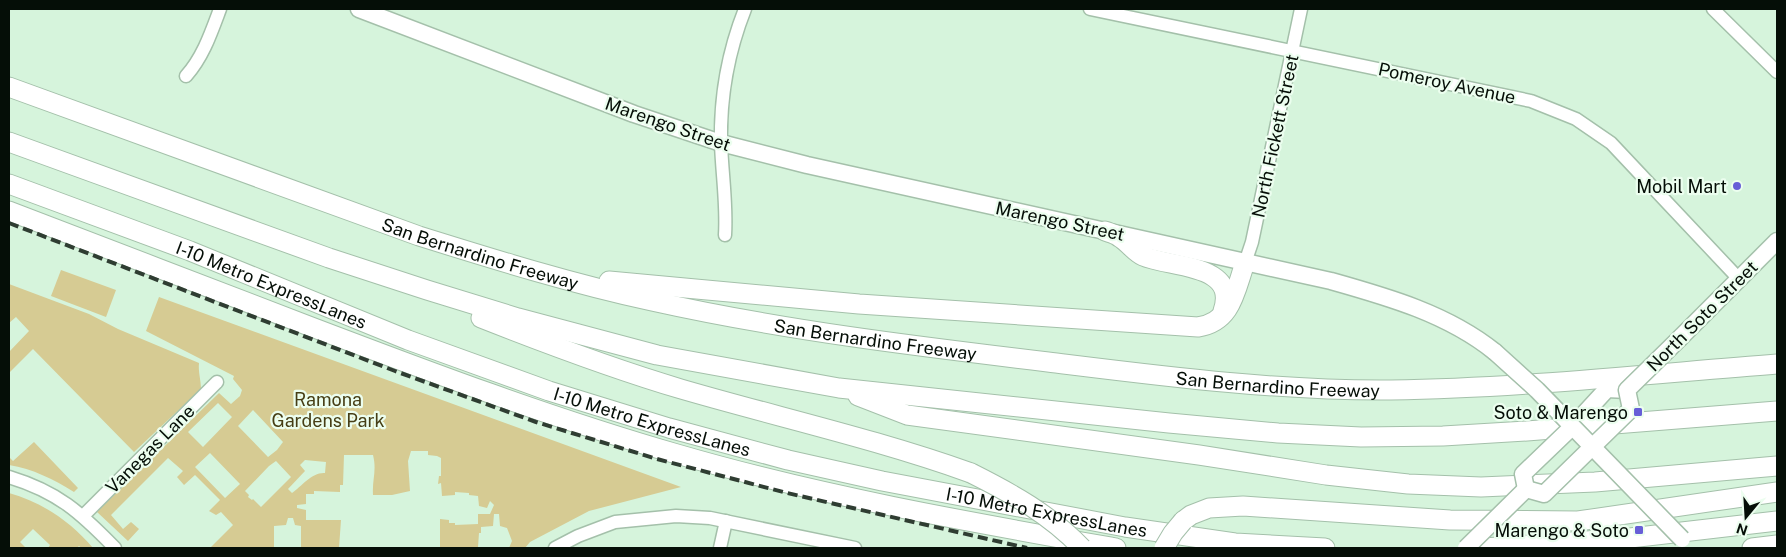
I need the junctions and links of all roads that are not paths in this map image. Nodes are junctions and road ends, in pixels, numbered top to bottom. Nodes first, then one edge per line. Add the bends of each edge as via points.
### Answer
1 (220, 9) edge
2 (359, 9) edge
3 (745, 9) edge
4 (1090, 9) edge
5 (1301, 9) edge
6 (1713, 9) edge
7 (1293, 50) junction
8 (1777, 72) edge
9 (186, 76) dead end
10 (9, 87) edge
11 (9, 142) edge
12 (721, 143) junction
13 (9, 184) edge
14 (9, 211) edge
15 (1105, 231) junction
16 (725, 234) dead end
17 (1777, 241) edge
18 (329, 258) junction
19 (1245, 263) junction
20 (536, 272) junction
21 (1739, 279) junction
22 (1216, 322) junction
23 (1777, 364) edge
24 (217, 382) dead end
25 (839, 388) junction
26 (1627, 390) junction
27 (1777, 411) edge
28 (1572, 427) junction
29 (1592, 447) junction
30 (1777, 466) edge
31 (9, 477) edge
32 (1526, 489) junction
33 (1777, 492) edge
34 (83, 516) junction
35 (726, 521) junction
36 (1777, 521) edge
37 (1777, 545) edge
38 (115, 548) edge
39 (555, 548) edge
40 (720, 548) edge
41 (855, 548) edge
42 (1082, 548) edge
43 (1116, 548) edge
44 (1164, 548) edge
45 (1325, 548) edge
46 (1466, 548) edge
47 (1484, 548) edge
48 (1690, 548) edge
49 (1752, 548) edge

1 - 9 street via 196,65
2 - 12 main road, Marengo Street via 634,114
3 - 12 street via 723,90
4 - 7 street, Pomeroy Avenue
5 - 7 street, North Fickett Street
6 - 8 street
7 - 19 street, North Fickett Street
7 - 21 street, Pomeroy Avenue via 1531,101 1576,119 1611,143
10 - 20 highway, San Bernardino Freeway via 419,236
11 - 18 highway
12 - 15 main road, Marengo Street
12 - 16 street
13 - 45 highway, I-10 Metro ExpressLanes via 190,252 418,344 549,391 669,428 872,479 1125,527 1235,543
14 - 43 highway, I-10 Metro ExpressLanes via 425,370 678,454 886,505
15 - 19 main road, Marengo Street
15 - 22 highway via 1119,237 1144,256 1212,275 1225,296 1223,310
17 - 21 main road, North Soto Street
18 - 25 highway via 509,315 657,355
18 - 42 highway, bridge via 586,359 679,389 920,455 971,473 1010,492 1045,515
19 - 22 highway via 1229,308
19 - 28 main road, Marengo Street, bridge via 1331,281 1384,296 1434,316 1495,352
20 - 22 highway via 868,305 1198,327
20 - 23 highway, San Bernardino Freeway via 634,297 768,324 1099,368 1282,386 1391,390 1505,385
21 - 26 main road, North Soto Street, bridge
24 - 34 street, Vanegas Lane
25 - 27 highway via 1169,423 1361,437 1527,431
25 - 30 highway via 907,415 1408,484 1481,487 1585,482
26 - 28 main road via 1607,389
26 - 29 main road, bridge via 1630,409
28 - 29 main road, Marengo Street, bridge
28 - 32 main road, bridge via 1523,474
29 - 32 main road, bridge via 1544,494
29 - 48 main road, Marengo Street, bridge
31 - 34 street via 54,495
32 - 46 main road, bridge
33 - 44 highway, bridge via 1578,521 1450,520 1243,506 1208,508 1183,521
34 - 38 street
35 - 39 street via 676,516 616,522
35 - 40 street
35 - 41 street
36 - 47 highway via 1630,538
37 - 49 highway

